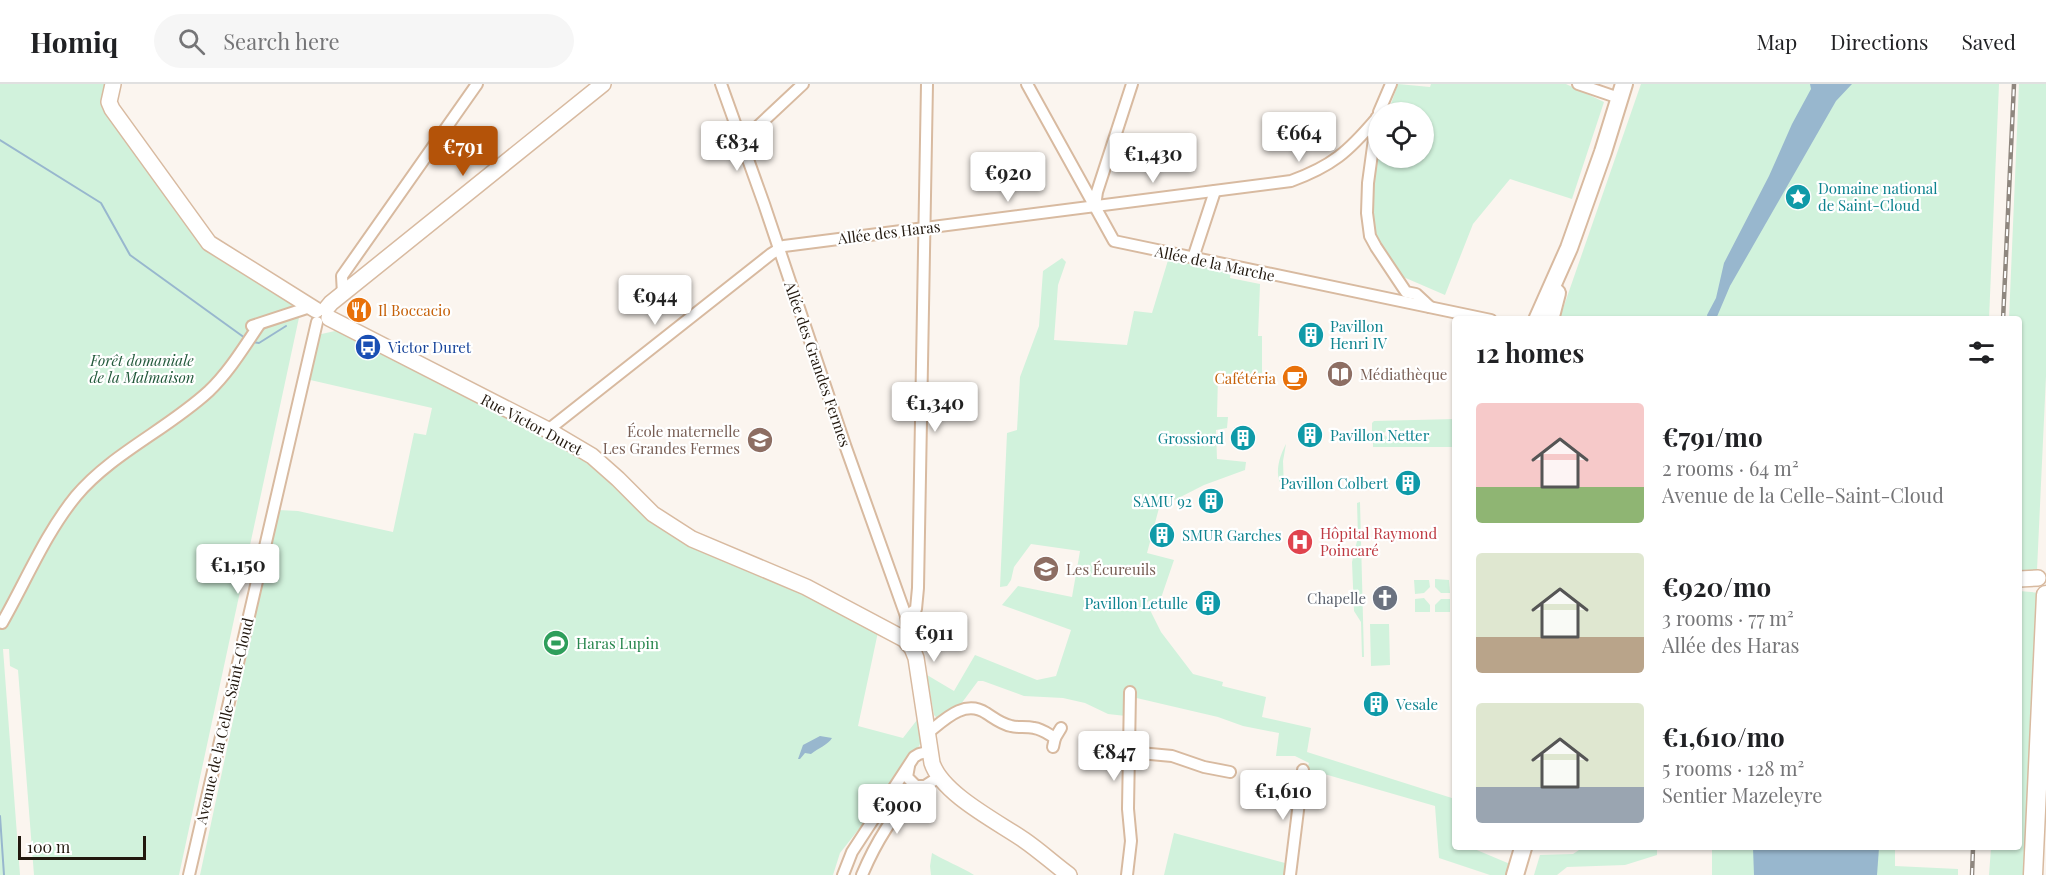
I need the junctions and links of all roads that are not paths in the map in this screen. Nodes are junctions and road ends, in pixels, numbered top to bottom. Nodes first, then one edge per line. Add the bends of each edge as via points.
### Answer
1 (113, 84) edge
2 (477, 84) edge
3 (603, 84) edge
4 (721, 84) edge
5 (804, 84) edge
6 (927, 84) edge
7 (1027, 84) edge
8 (1132, 84) edge
9 (1391, 84) edge
10 (1578, 84) edge
11 (1622, 91) edge
12 (1383, 102) edge
13 (1368, 128) edge
14 (741, 142) junction
15 (1370, 168) edge
16 (1215, 191) junction
17 (1095, 206) junction
18 (924, 228) junction
19 (1569, 248) junction
20 (778, 250) junction
21 (1194, 258) junction
22 (343, 294) junction
23 (1405, 297) junction
24 (320, 313) junction
25 (1473, 316) edge
26 (1539, 316) edge
27 (1551, 316) edge
28 (548, 430) junction
29 (2022, 580) edge
30 (2042, 586) edge
31 (906, 616) junction
32 (2, 623) dead end
33 (912, 647) junction
34 (1130, 692) dead end
35 (929, 732) junction
36 (1056, 738) dead end
37 (931, 751) junction
38 (1129, 752) junction
39 (909, 766) junction
40 (1303, 770) dead end
41 (1230, 772) dead end
42 (939, 777) junction
43 (917, 786) junction
44 (1522, 850) edge
45 (1532, 850) edge
46 (189, 875) edge
47 (843, 875) edge
48 (862, 875) edge
49 (1069, 875) edge
50 (1127, 875) edge
51 (1290, 875) edge
52 (1515, 875) edge
53 (1526, 875) edge
54 (2033, 875) edge

1 - 24 street, Rue Victor Duret via 109,102 112,109 209,243
2 - 22 street via 342,276
3 - 22 street
4 - 14 street, Allée des Grandes Fermes
5 - 14 street
6 - 18 street
7 - 17 street, Allée de la Marche
8 - 17 street
9 - 12 street
10 - 11 street
11 - 19 main road
13 - 16 street, Allée des Haras via 1338,159 1307,176 1291,182
14 - 20 street, Allée des Grandes Fermes
15 - 23 street via 1366,213 1370,236
16 - 17 street, Allée des Haras
16 - 21 street
17 - 18 street, Allée des Haras
17 - 21 street, Allée de la Marche via 1114,241
18 - 20 street, Allée des Haras via 784,246
18 - 31 street via 917,599 916,609
19 - 26 main road
19 - 27 main road
20 - 28 street, Allée des Haras
20 - 31 street, Allée des Grandes Fermes
21 - 23 street, Allée de la Marche
22 - 24 street
23 - 25 street via 1416,294 1431,307
24 - 28 street, Rue Victor Duret
24 - 32 street via 254,326 240,353 210,390 107,466 77,495 56,524
24 - 46 street, Avenue de la Celle-Saint-Cloud
28 - 33 street, Rue Victor Duret via 592,456 671,526 806,587 899,636
29 - 30 street
30 - 54 highway
31 - 33 street, Allée des Grandes Fermes
33 - 35 street
34 - 38 street
35 - 36 street via 950,715 974,708 1002,724 1037,728
35 - 37 street
37 - 39 street via 915,755
37 - 42 street
38 - 41 street via 1172,756
38 - 50 street via 1131,841
39 - 43 street via 907,777
39 - 47 street via 852,852
40 - 51 street
42 - 43 street via 925,786
42 - 49 street
43 - 48 street via 883,830
44 - 52 main road
45 - 53 main road

